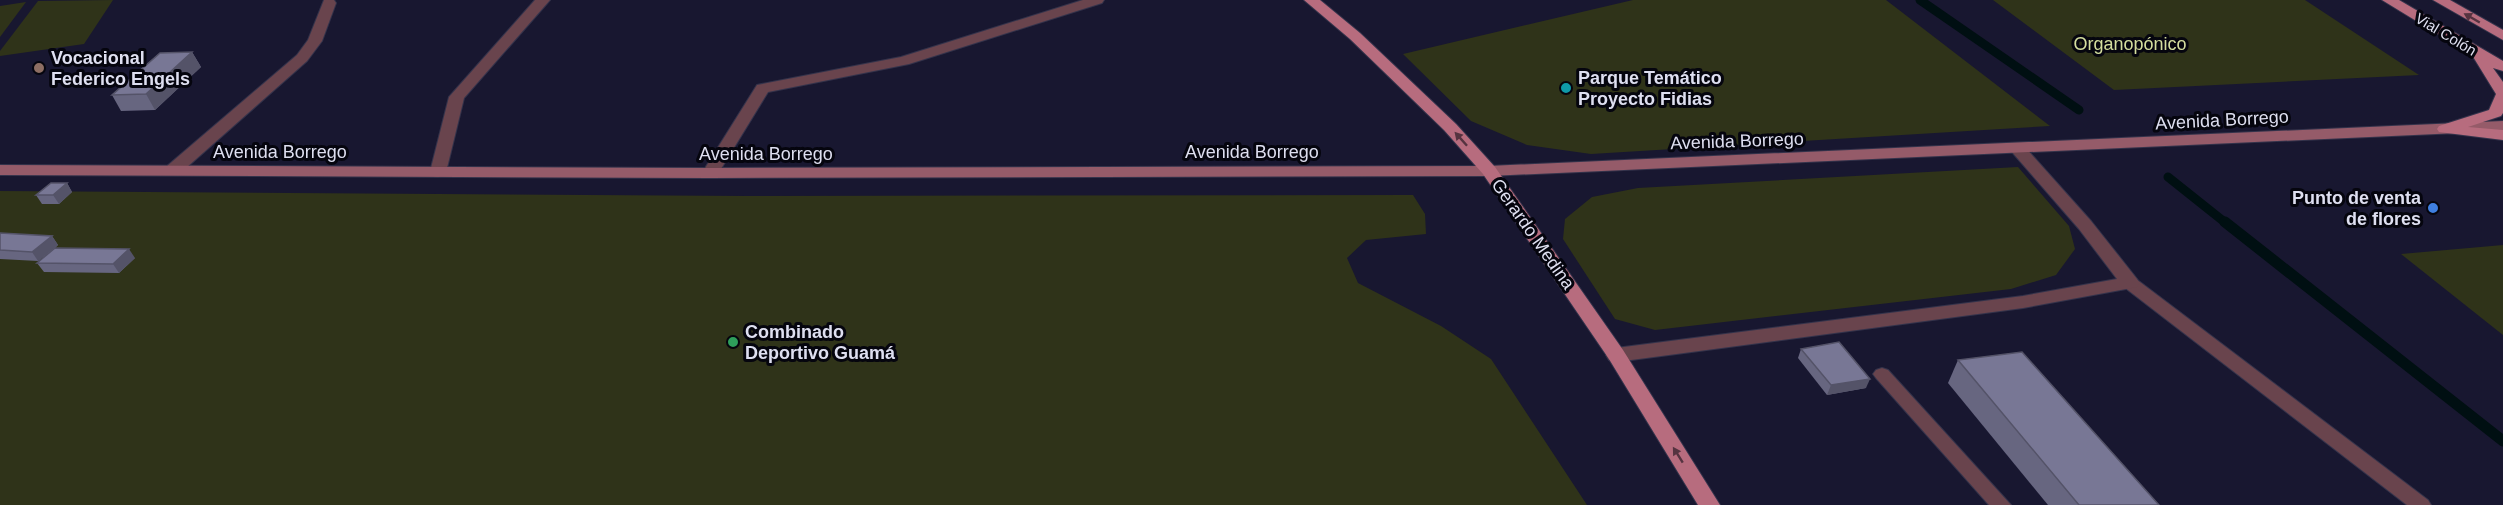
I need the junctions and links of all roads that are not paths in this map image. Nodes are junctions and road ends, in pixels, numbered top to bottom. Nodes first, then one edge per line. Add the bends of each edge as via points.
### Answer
1 (543, 0) edge
2 (1097, 0) edge
3 (1311, 0) edge
4 (2389, 0) edge
5 (2440, 0) edge
6 (329, 3) dead end
7 (2503, 36) edge
8 (2474, 50) junction
9 (2503, 67) edge
10 (2503, 95) edge
11 (2503, 126) edge
12 (2445, 129) junction
13 (2503, 135) edge
14 (2018, 149) junction
15 (0, 170) edge
16 (172, 171) junction
17 (1489, 171) junction
18 (438, 172) junction
19 (710, 173) junction
20 (2130, 283) junction
21 (1616, 355) junction
22 (1882, 374) dead end
23 (1709, 505) edge
24 (2001, 505) edge
25 (2421, 505) edge

1 - 18 street via 457,97
2 - 19 street via 904,61 762,88
17 -> 3 main road, Gerardo Medina via 1425,102
4 - 8 main road, Vial Colón
7 -> 5 main road, Vial Colón
6 - 16 street via 315,41 302,58
8 - 9 main road, Vial Colón
8 - 10 main road
10 - 12 main road via 2495,112
11 - 12 main road, Avenida Borrego
12 - 13 main road
12 - 14 main road, Avenida Borrego
14 - 17 main road, Avenida Borrego
14 - 20 street
15 - 16 main road, Avenida Borrego
16 - 18 main road, Avenida Borrego
17 - 19 main road, Avenida Borrego
17 - 21 main road, Gerardo Medina
18 - 19 main road, Avenida Borrego
20 - 21 street via 2023,302
20 - 25 lane
23 -> 21 main road, Gerardo Medina
22 - 24 lane

